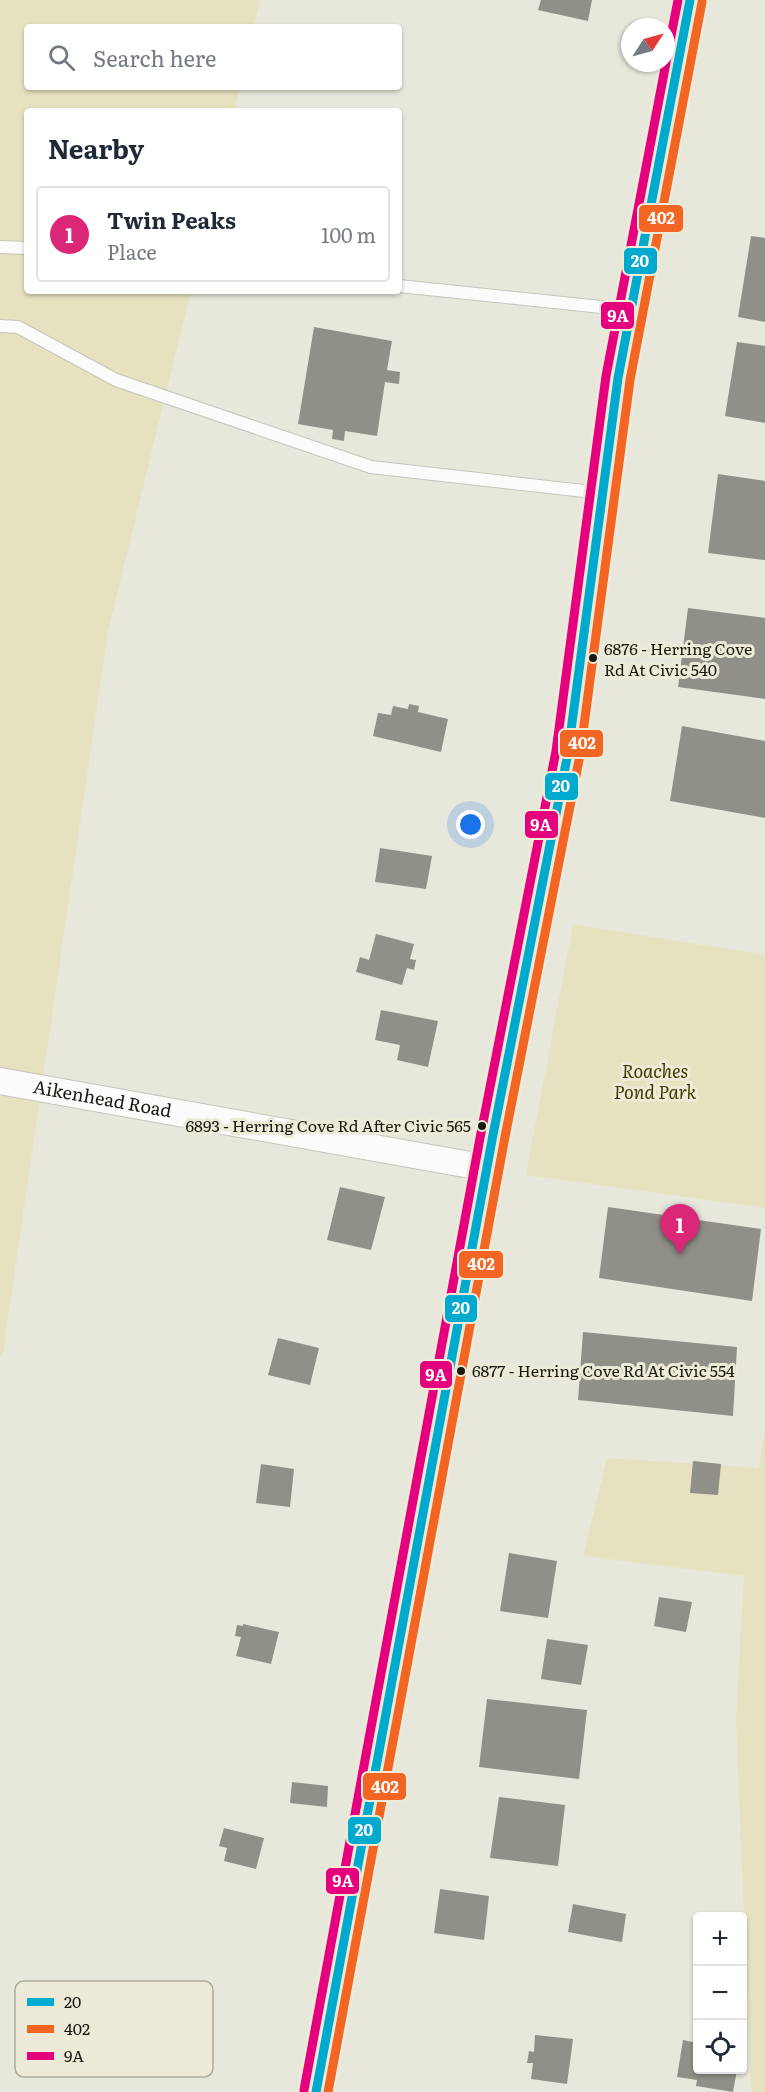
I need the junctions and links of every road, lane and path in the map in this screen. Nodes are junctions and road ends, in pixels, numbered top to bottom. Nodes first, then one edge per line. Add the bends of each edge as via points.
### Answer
1 (690, 0) edge
2 (0, 247) edge
3 (24, 248) edge
4 (402, 286) edge
5 (630, 310) junction
6 (0, 326) edge
7 (603, 494) junction
8 (0, 1082) edge
9 (487, 1168) junction
10 (316, 2092) edge

1 - 5 main road
2 - 3 lane
4 - 5 lane
5 - 7 main road
6 - 7 lane via 18,327 116,380 371,466
7 - 9 main road via 568,753
8 - 9 street, Aikenhead Road
9 - 10 main road

